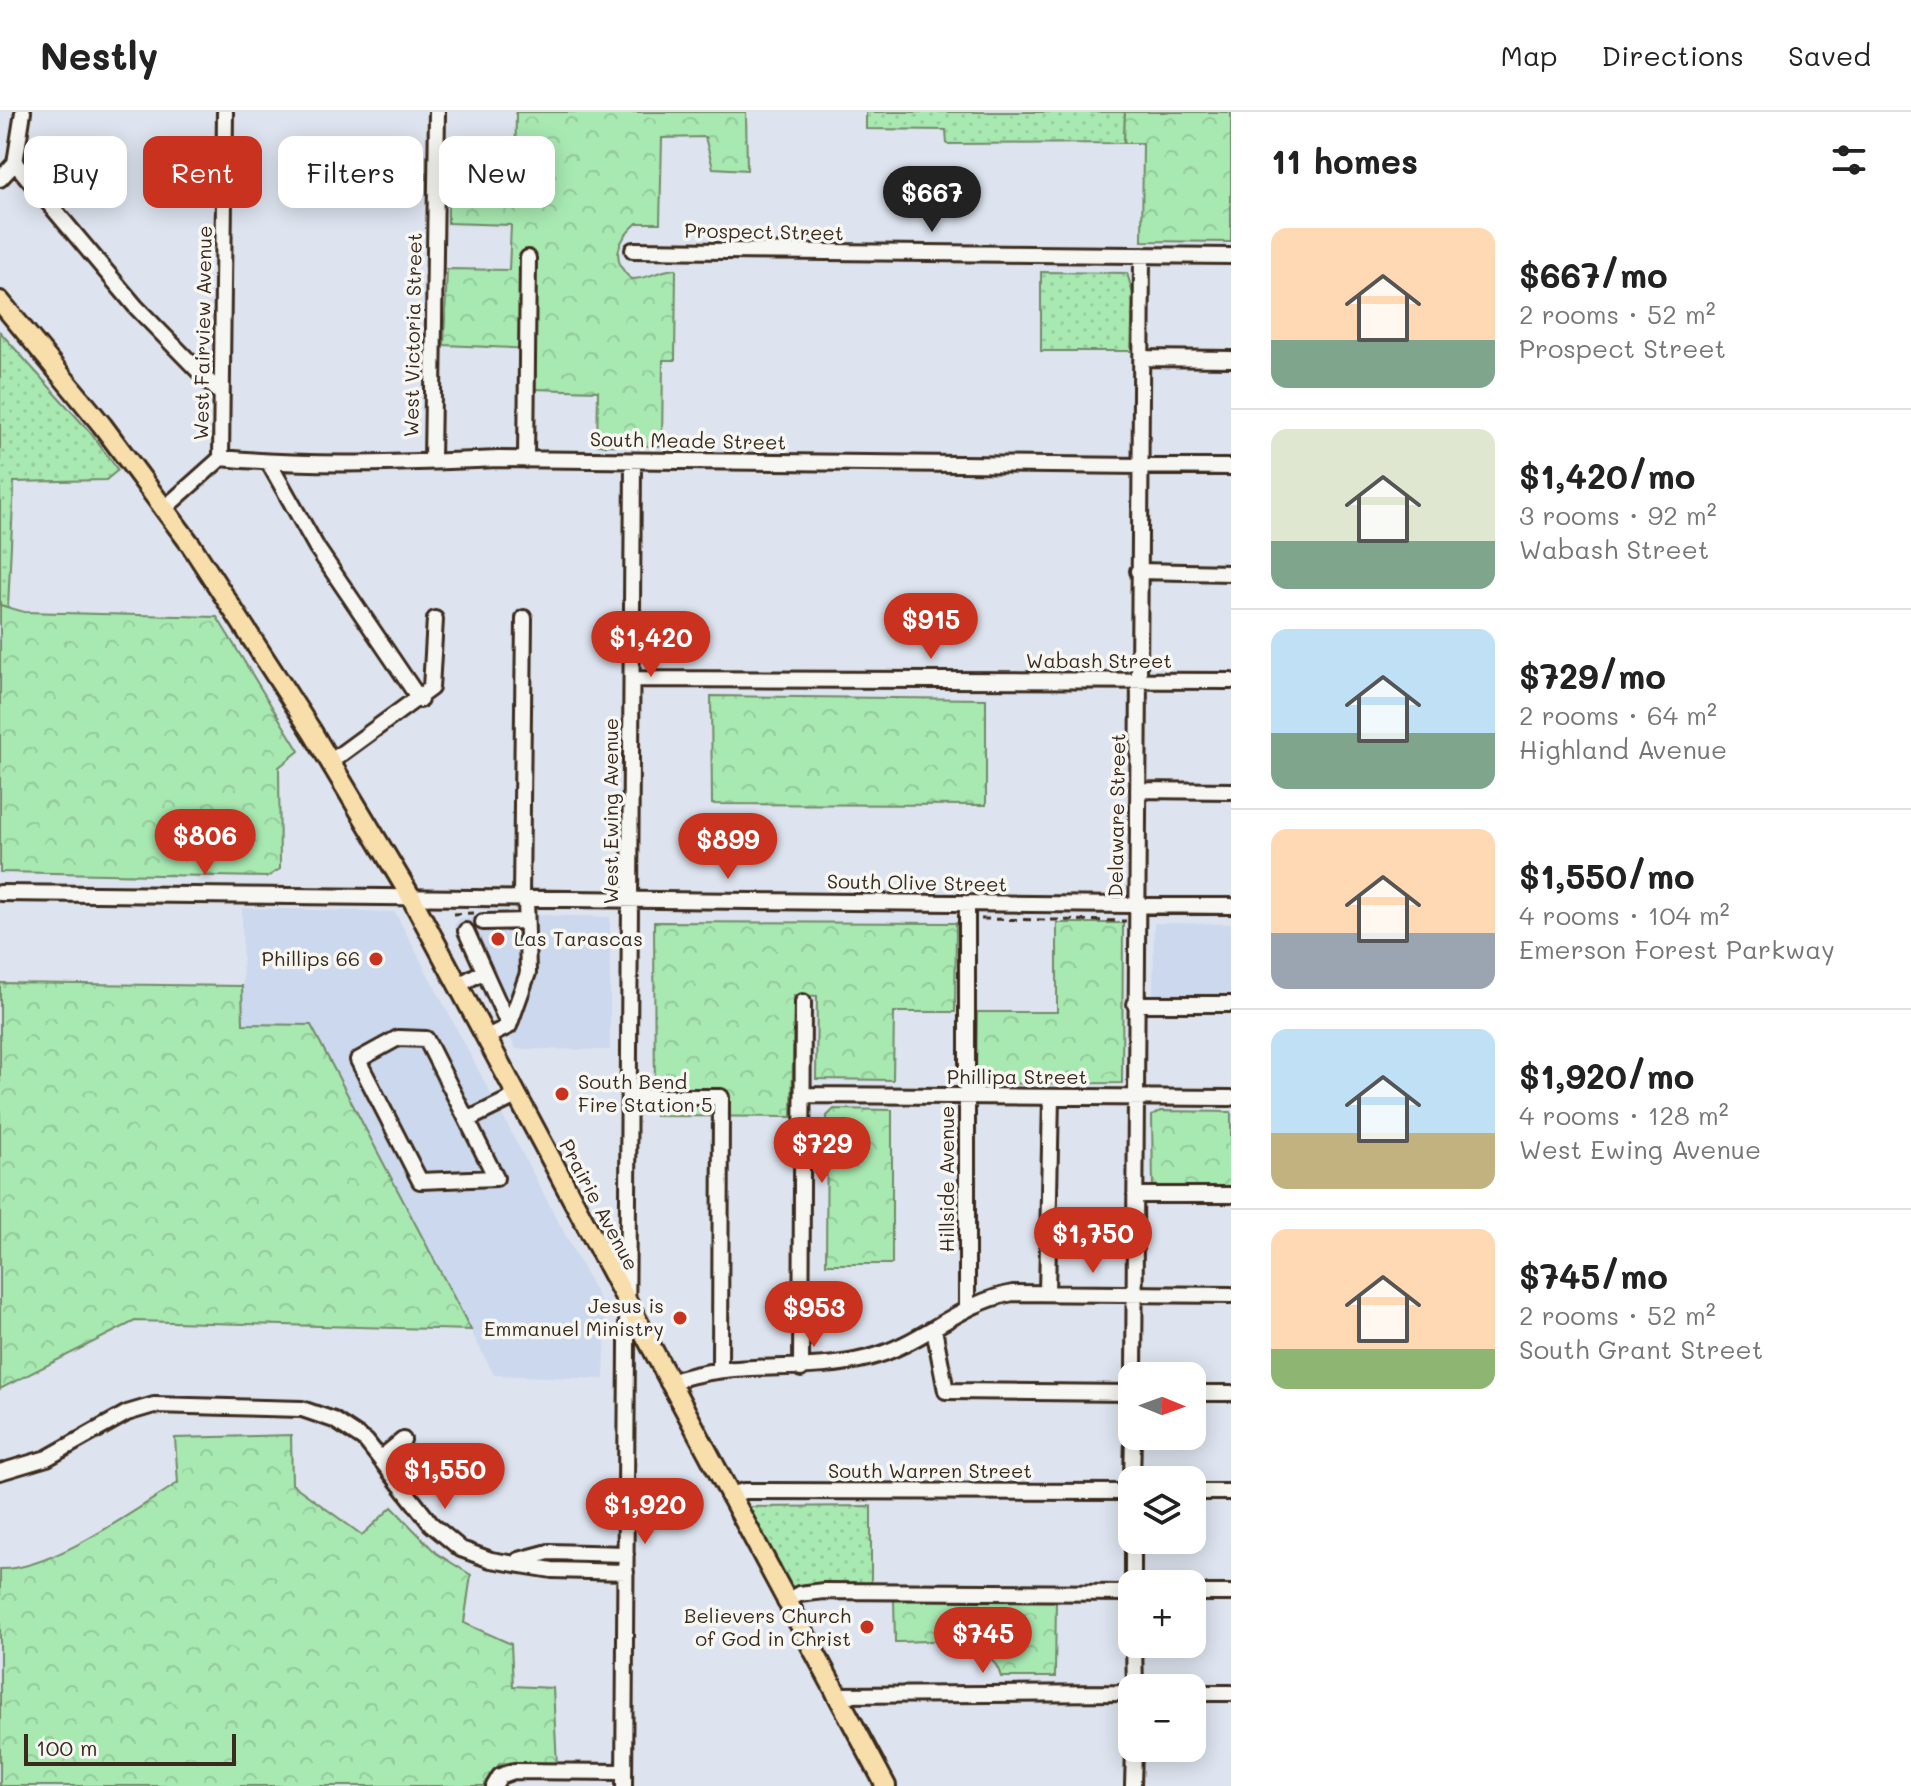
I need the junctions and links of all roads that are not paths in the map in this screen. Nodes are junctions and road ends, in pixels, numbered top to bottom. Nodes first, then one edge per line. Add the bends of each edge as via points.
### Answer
1 (23, 112) edge
2 (225, 112) edge
3 (437, 112) edge
4 (15, 163) junction
5 (0, 179) edge
6 (633, 250) dead end
7 (1142, 255) junction
8 (1231, 256) edge
9 (528, 258) dead end
10 (0, 301) edge
11 (1142, 358) junction
12 (1231, 359) edge
13 (222, 395) junction
14 (221, 458) junction
15 (526, 460) junction
16 (633, 461) junction
17 (432, 462) junction
18 (269, 463) junction
19 (1140, 466) junction
20 (1231, 467) edge
21 (165, 508) junction
22 (1138, 571) junction
23 (1231, 573) edge
24 (524, 618) dead end
25 (435, 619) dead end
26 (632, 679) junction
27 (1138, 681) junction
28 (1231, 681) edge
29 (420, 700) junction
30 (330, 762) junction
31 (1138, 790) junction
32 (1231, 791) edge
33 (0, 893) edge
34 (411, 897) junction
35 (524, 898) junction
36 (631, 898) junction
37 (967, 905) junction
38 (1136, 906) junction
39 (1231, 906) edge
40 (526, 921) junction
41 (483, 922) dead end
42 (466, 931) dead end
43 (484, 971) junction
44 (457, 986) junction
45 (803, 1002) dead end
46 (1135, 1004) junction
47 (1231, 1004) edge
48 (509, 1026) junction
49 (485, 1038) junction
50 (803, 1095) junction
51 (516, 1096) junction
52 (966, 1096) junction
53 (630, 1097) junction
54 (1051, 1097) junction
55 (1135, 1097) junction
56 (1231, 1098) edge
57 (467, 1120) junction
58 (1135, 1195) junction
59 (1231, 1195) edge
60 (1047, 1293) junction
61 (1135, 1294) junction
62 (1231, 1295) edge
63 (628, 1307) junction
64 (967, 1309) junction
65 (934, 1329) junction
66 (1134, 1362) edge
67 (801, 1369) junction
68 (720, 1370) junction
69 (668, 1383) junction
70 (1118, 1393) edge
71 (1206, 1393) edge
72 (1231, 1393) edge
73 (403, 1440) dead end
74 (381, 1458) junction
75 (0, 1472) edge
76 (1118, 1492) edge
77 (1206, 1492) edge
78 (1231, 1492) edge
79 (728, 1496) junction
80 (626, 1554) junction
81 (516, 1561) junction
82 (626, 1572) junction
83 (1118, 1593) edge
84 (1206, 1593) edge
85 (1231, 1593) edge
86 (785, 1602) junction
87 (1118, 1690) edge
88 (1206, 1693) edge
89 (1231, 1693) edge
90 (835, 1695) junction
91 (1134, 1762) edge
92 (624, 1779) edge
93 (494, 1786) edge
94 (886, 1786) edge
95 (1133, 1786) edge

1 - 4 street
2 - 13 street, West Fairview Avenue
3 - 17 street, West Victoria Street
4 - 5 street
4 - 13 street via 136,307
6 - 7 street, Prospect Street
7 - 8 street, Prospect Street
7 - 11 street, Delaware Street
9 - 15 street
10 - 21 main road, Prairie Avenue
11 - 12 street
11 - 19 street, Delaware Street
13 - 14 street, West Fairview Avenue
14 - 18 street, South Meade Street
14 - 21 street
15 - 16 street, South Meade Street
15 - 17 street, South Meade Street
16 - 19 street, South Meade Street
16 - 26 street, West Ewing Avenue
17 - 18 street, South Meade Street
18 - 29 street via 317,548
19 - 20 street, South Meade Street
19 - 22 street, Delaware Street
21 - 30 main road, Prairie Avenue
22 - 23 street
22 - 27 street, Delaware Street
24 - 35 street
25 - 29 street via 431,688
26 - 27 street, Wabash Street
26 - 36 street, West Ewing Avenue
27 - 28 street, Wabash Street
27 - 31 street, Delaware Street
29 - 30 street
30 - 34 main road, Prairie Avenue
31 - 32 street
31 - 38 street, Delaware Street
33 - 34 street, South Olive Street
34 - 35 street, South Olive Street
34 - 44 main road, Prairie Avenue
35 - 36 street, South Olive Street
35 - 40 street
36 - 37 street, South Olive Street
36 - 53 street, West Ewing Avenue
37 - 38 street, South Olive Street
37 - 52 street, Hillside Avenue
38 - 39 street, South Olive Street
38 - 46 street, Delaware Street
40 - 41 street
40 - 48 street via 528,973
42 - 43 street
43 - 44 street
43 - 48 street
44 - 49 main road, Prairie Avenue
45 - 50 street
46 - 47 street
46 - 55 street, Delaware Street
48 - 49 street
49 - 51 main road, Prairie Avenue
50 - 52 street, Phillipa Street
50 - 67 street
51 - 57 street
51 - 63 main road, Prairie Avenue
52 - 54 street, Phillipa Street
52 - 64 street, Hillside Avenue
53 - 63 street, West Ewing Avenue
53 - 68 street via 721,1097
54 - 55 street, Phillipa Street
54 - 60 street
55 - 56 street, Phillipa Street
55 - 58 street, Delaware Street
57 - 57 street via 496,1178 420,1181 358,1060 398,1038 426,1039
58 - 59 street
58 - 61 street, Delaware Street
60 - 61 street
60 - 64 street via 991,1297
61 - 62 street
61 - 66 street, Delaware Street
63 - 69 main road, Prairie Avenue
63 - 80 street, West Ewing Avenue
64 - 65 street
65 - 67 street via 871,1358
65 - 70 street via 946,1391
67 - 68 street
68 - 69 street via 698,1371
69 - 79 main road, Prairie Avenue
71 - 72 street
73 - 74 street
74 - 75 street via 352,1430 302,1409 154,1405 127,1413 47,1458
74 - 81 street via 451,1542 491,1560
76 - 79 street, South Warren Street via 744,1491
77 - 78 street
79 - 86 main road, Prairie Avenue
80 - 81 street via 549,1552
80 - 82 street, West Ewing Avenue
81 - 82 street via 552,1570
82 - 92 street, West Ewing Avenue
83 - 86 street via 824,1591
84 - 85 street
86 - 90 main road, Prairie Avenue
87 - 90 street
88 - 89 street
90 - 94 main road, Prairie Avenue
91 - 95 street
92 - 93 street via 514,1771 500,1776

